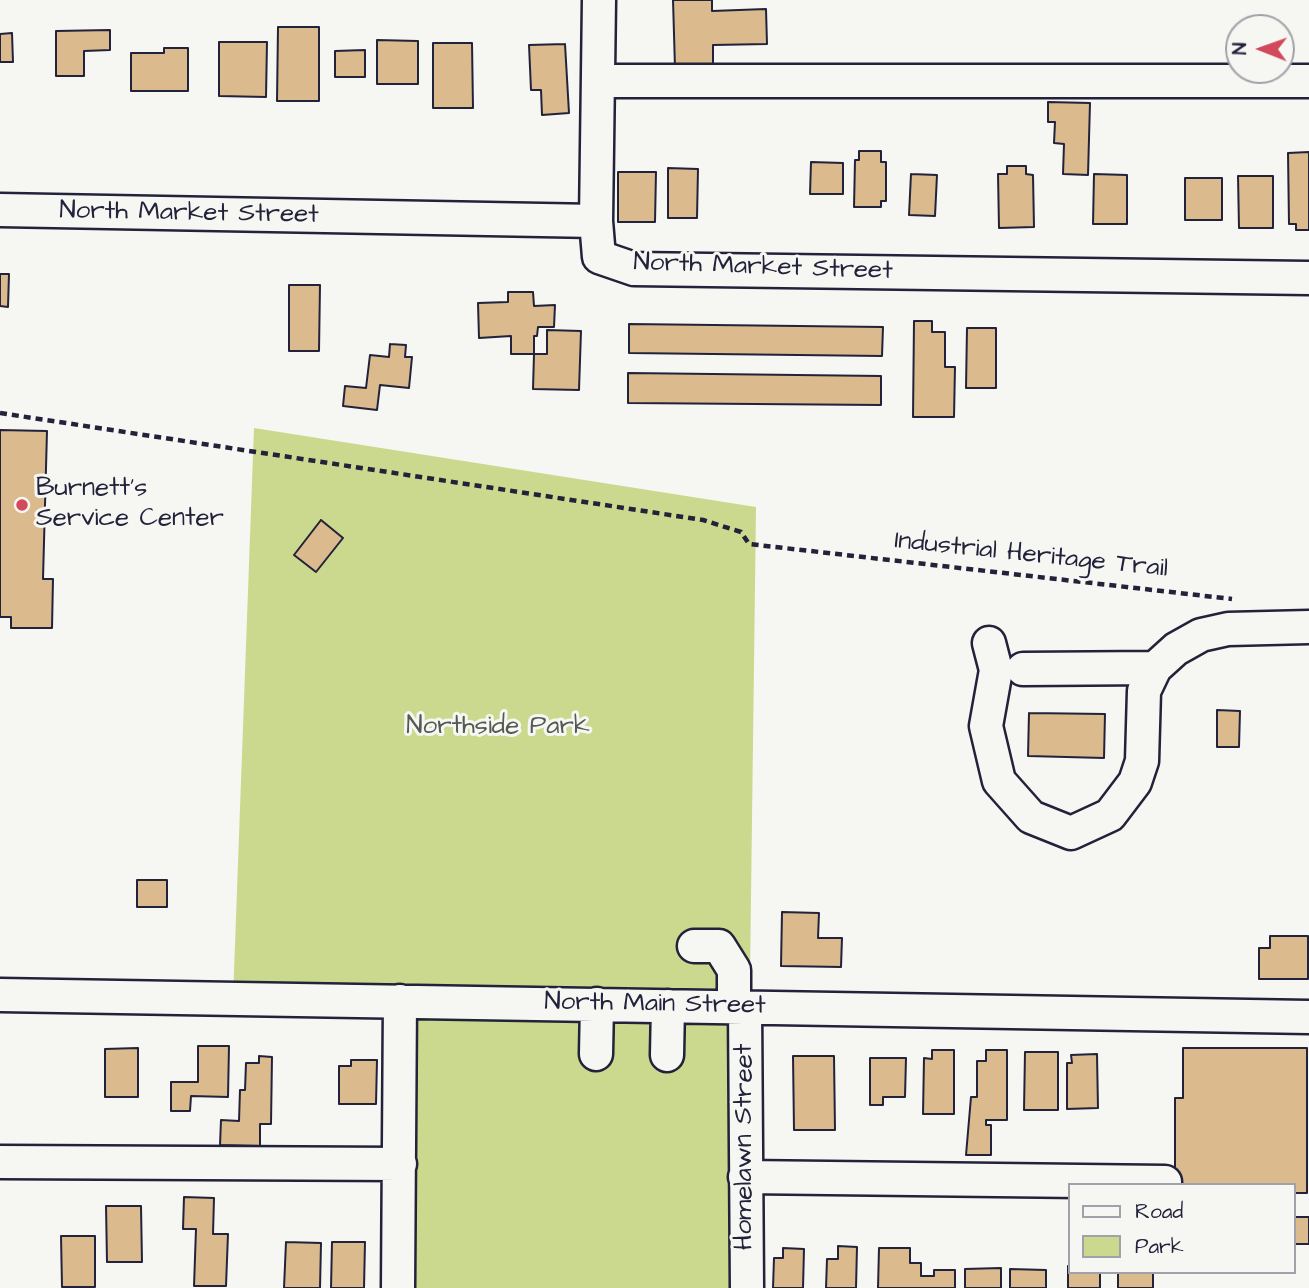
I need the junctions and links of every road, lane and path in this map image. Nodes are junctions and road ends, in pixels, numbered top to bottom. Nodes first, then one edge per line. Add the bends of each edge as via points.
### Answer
1 (599, 0) edge
2 (598, 80) junction
3 (1309, 81) edge
4 (0, 210) edge
5 (596, 221) junction
6 (1309, 278) edge
7 (0, 413) edge
8 (1241, 600) dead end
9 (1309, 627) edge
10 (989, 643) dead end
11 (1155, 668) junction
12 (1023, 669) dead end
13 (694, 946) dead end
14 (0, 995) edge
15 (400, 1001) junction
16 (597, 1004) junction
17 (668, 1006) junction
18 (739, 1007) junction
19 (1309, 1017) edge
20 (596, 1054) dead end
21 (667, 1055) dead end
22 (0, 1162) edge
23 (400, 1164) junction
24 (745, 1177) junction
25 (1165, 1182) dead end
26 (398, 1288) edge
27 (747, 1288) edge

1 - 2 street
2 - 3 street
2 - 5 street
4 - 5 street, North Market Street
5 - 6 street, North Market Street via 599,257 634,269
7 - 8 path, Industrial Heritage Trail via 703,520 741,532 749,544
9 - 11 street via 1228,629 1201,635
10 - 11 street via 996,670 986,726 999,781 1031,817 1071,833 1110,815 1135,782 1142,761 1144,691
11 - 12 street
13 - 18 street, Homelawn Street via 719,946 734,970
14 - 15 street, North Main Street
15 - 16 street, North Main Street via 463,990
15 - 23 street
16 - 17 street, North Main Street
16 - 20 street
17 - 18 street, North Main Street
17 - 21 street
18 - 19 street, North Main Street
18 - 24 street, Homelawn Street
22 - 23 street
23 - 26 street
24 - 25 street
24 - 27 street, Homelawn Street

